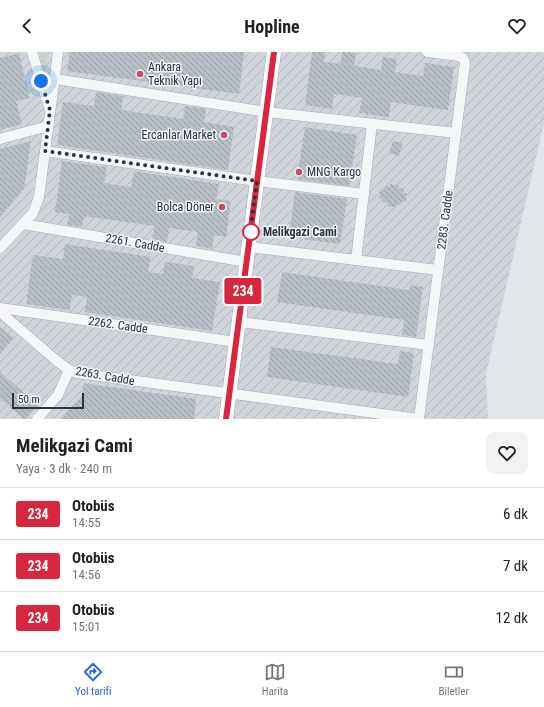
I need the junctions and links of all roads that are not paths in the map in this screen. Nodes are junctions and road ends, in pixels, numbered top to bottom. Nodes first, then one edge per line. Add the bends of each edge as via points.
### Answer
1 (32, 52) edge
2 (58, 52) edge
3 (274, 52) edge
4 (427, 52) edge
5 (54, 79) junction
6 (50, 110) junction
7 (267, 112) junction
8 (372, 124) junction
9 (48, 126) junction
10 (456, 133) junction
11 (0, 139) edge
12 (45, 151) junction
13 (257, 181) junction
14 (364, 194) junction
15 (23, 224) junction
16 (249, 247) junction
17 (0, 248) edge
18 (356, 260) junction
19 (247, 262) junction
20 (438, 270) junction
21 (0, 308) edge
22 (0, 312) edge
23 (239, 322) junction
24 (236, 342) junction
25 (429, 345) junction
26 (69, 370) junction
27 (230, 394) junction
28 (37, 419) edge
29 (226, 419) edge
30 (419, 419) edge

1 - 6 street
2 - 5 street
3 - 7 street
4 - 10 street, 2283. Cadde via 459,56 465,60
5 - 6 street
5 - 7 street
6 - 9 street
7 - 8 street
7 - 13 street
8 - 10 street
8 - 14 street
9 - 11 street
9 - 12 street
10 - 20 street, 2283. Cadde
12 - 13 street
12 - 15 street via 39,197 33,213
13 - 14 street
13 - 16 street
14 - 18 street
15 - 17 street
15 - 19 street, 2261. Cadde
16 - 18 street
16 - 19 street
18 - 20 street
19 - 23 street
20 - 25 street, 2283. Cadde
21 - 24 street, 2262. Cadde
22 - 26 street, 2263. Cadde
23 - 24 street
23 - 25 street
24 - 27 street
25 - 30 street, 2283. Cadde
26 - 27 street, 2263. Cadde via 88,376
26 - 28 street via 58,394
27 - 29 street
27 - 30 street, 2263. Cadde

